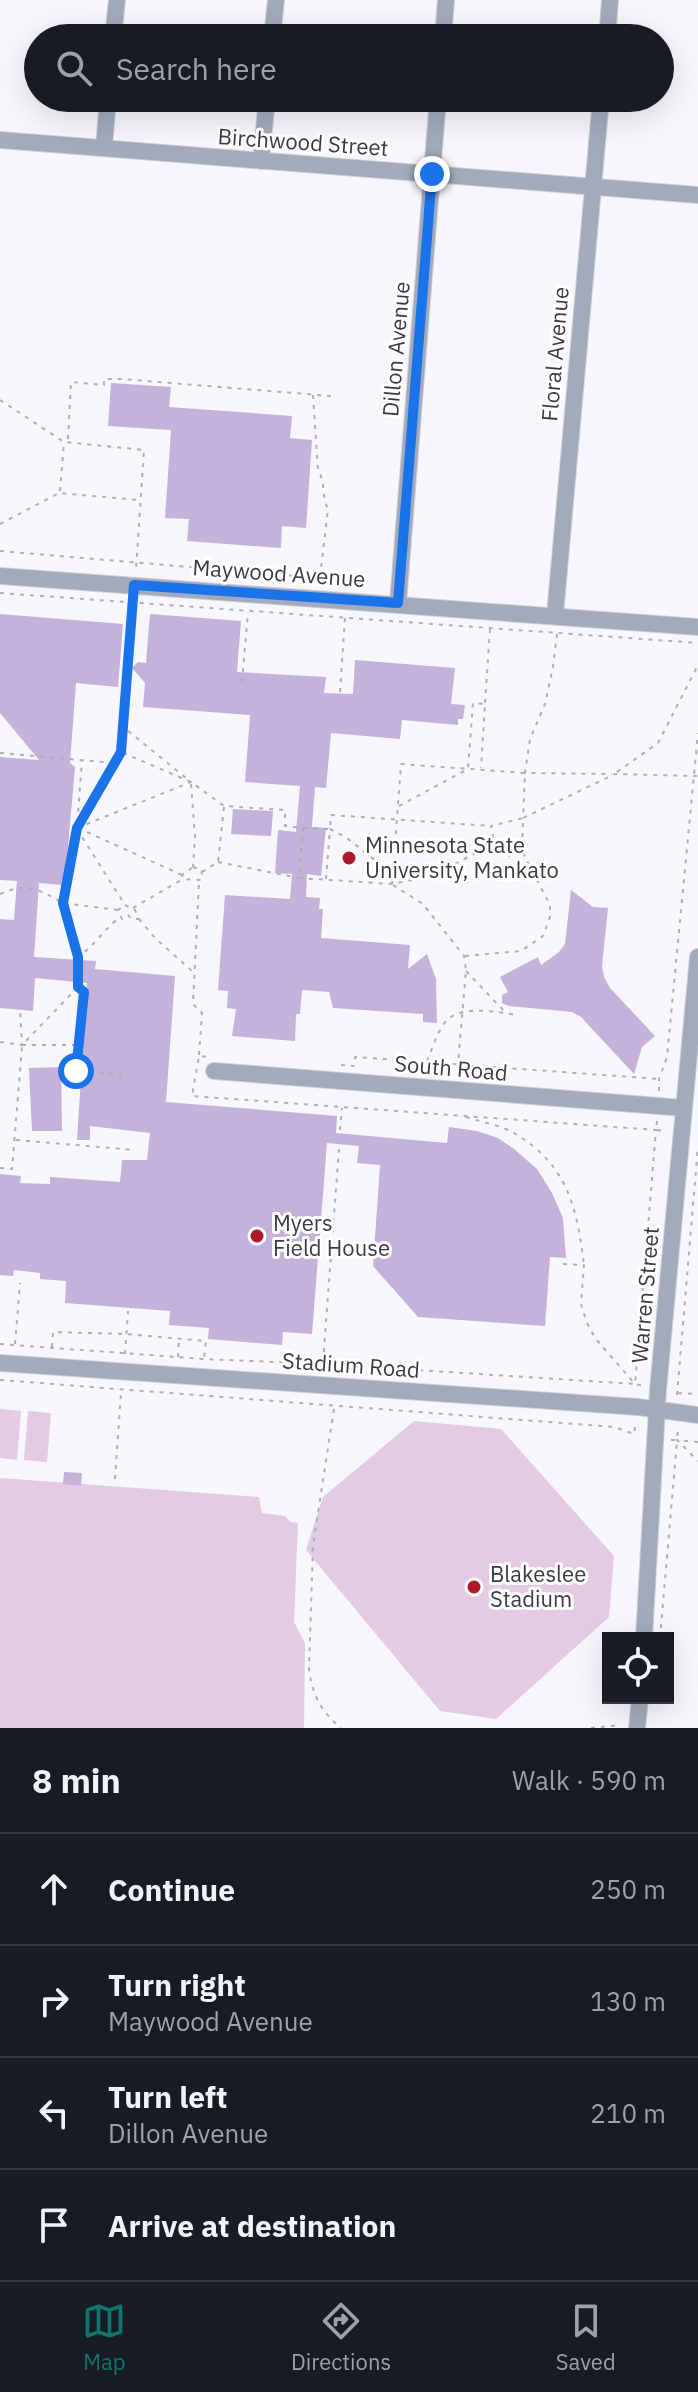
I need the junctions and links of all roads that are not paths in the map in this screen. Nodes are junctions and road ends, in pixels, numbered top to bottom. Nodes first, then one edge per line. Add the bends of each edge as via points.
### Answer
1 (117, 0) edge
2 (276, 0) edge
3 (446, 0) edge
4 (610, 0) edge
5 (114, 24) edge
6 (273, 24) edge
7 (444, 24) edge
8 (608, 24) edge
9 (107, 112) edge
10 (266, 112) edge
11 (437, 112) edge
12 (600, 112) edge
13 (0, 140) edge
14 (104, 148) junction
15 (261, 161) junction
16 (432, 174) junction
17 (592, 187) junction
18 (698, 195) edge
19 (0, 576) edge
20 (398, 603) junction
21 (555, 615) junction
22 (698, 627) edge
23 (698, 957) edge
24 (696, 991) edge
25 (212, 1064) road end
26 (684, 1108) junction
27 (0, 1363) edge
28 (657, 1410) junction
29 (698, 1415) edge
30 (644, 1632) edge
31 (639, 1704) edge
32 (637, 1728) edge

1 - 5 street
2 - 6 street
3 - 7 street
4 - 8 street
9 - 14 street
10 - 15 street
11 - 16 street, Dillon Avenue
12 - 17 street, Floral Avenue
13 - 14 street, Birchwood Street
14 - 15 street, Birchwood Street
15 - 16 street, Birchwood Street
16 - 17 street, Birchwood Street
16 - 20 street, Dillon Avenue
17 - 18 street, Birchwood Street
17 - 21 street, Floral Avenue
19 - 20 street, Maywood Avenue
20 - 21 street, Maywood Avenue
21 - 22 street, Maywood Avenue
23 - 24 street, Warren Street
24 - 26 street, Warren Street
25 - 26 street, South Road via 458,1091
26 - 28 street, Warren Street
27 - 28 street, Stadium Road
28 - 29 street, Stadium Road
28 - 30 street, Warren Street
31 - 32 street

